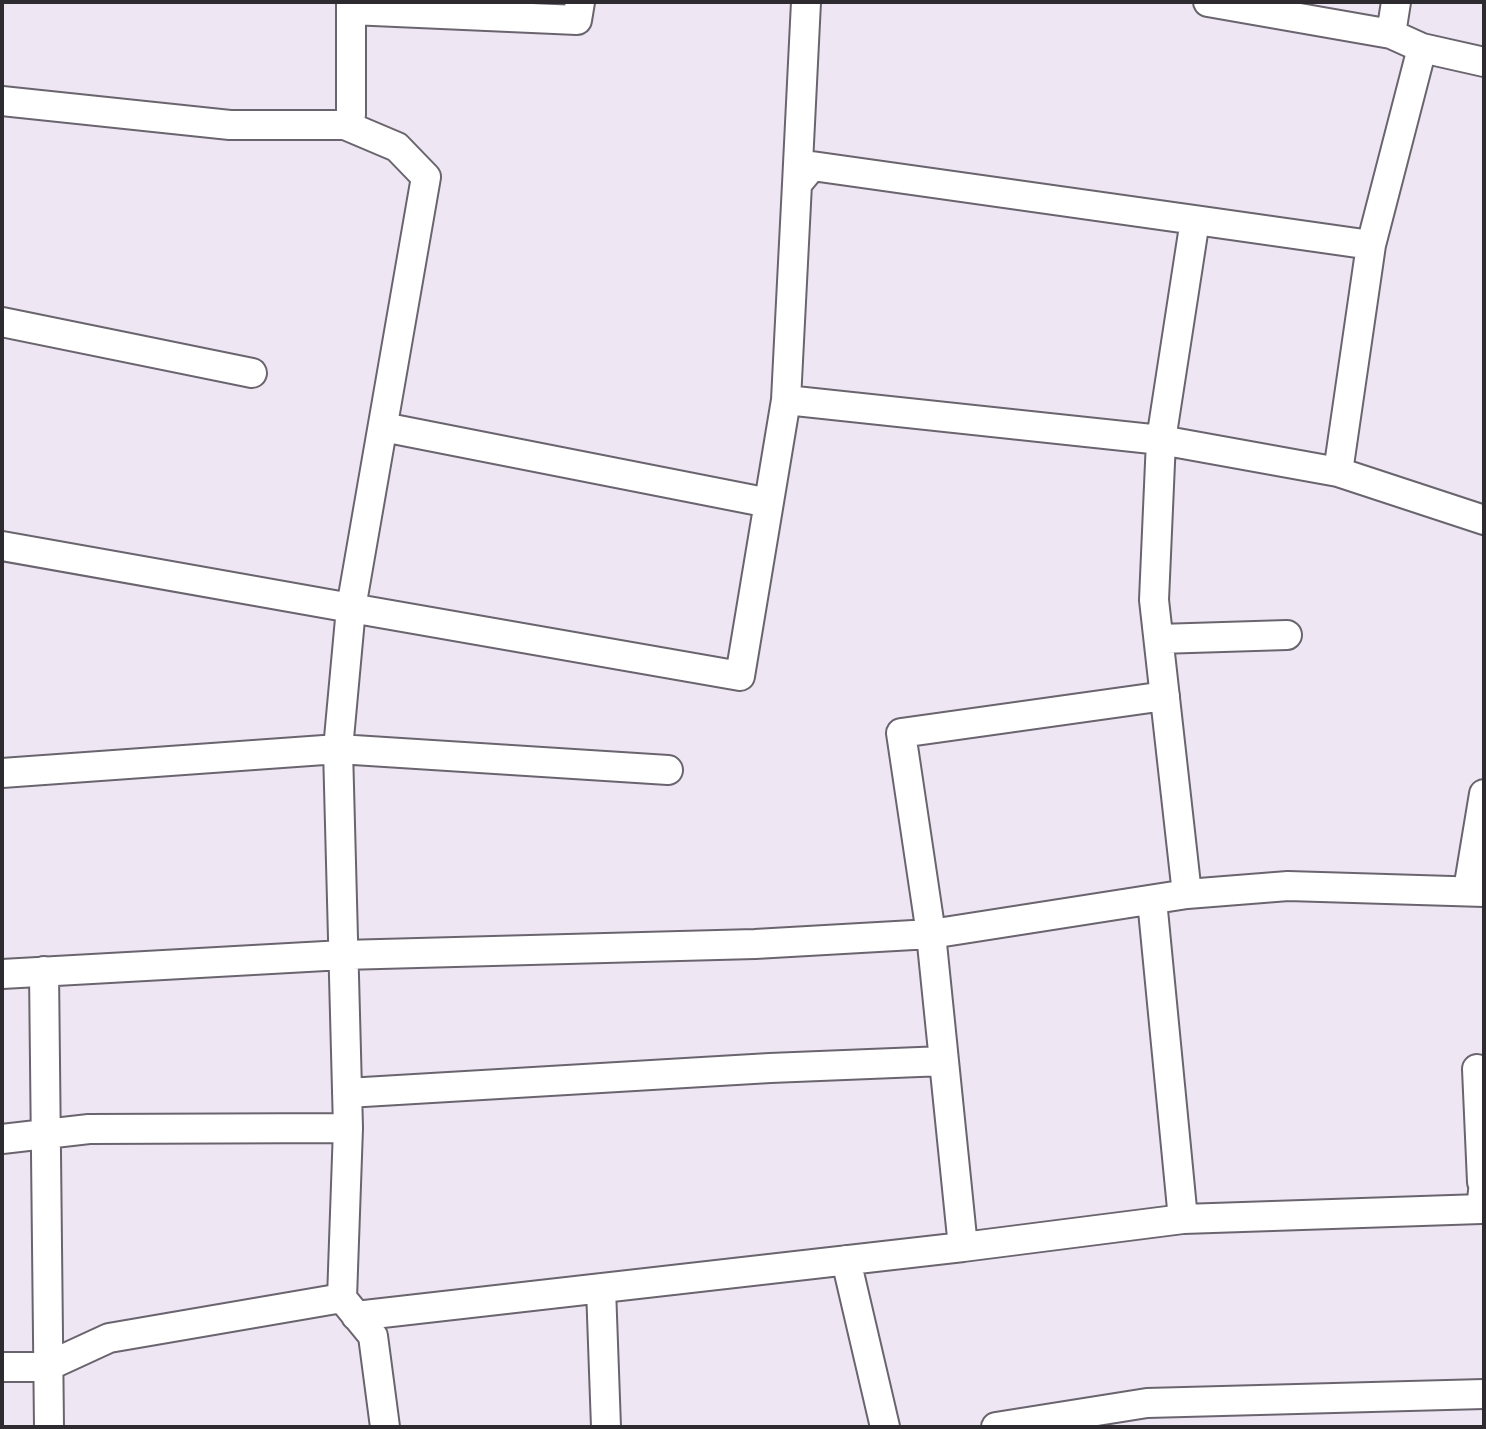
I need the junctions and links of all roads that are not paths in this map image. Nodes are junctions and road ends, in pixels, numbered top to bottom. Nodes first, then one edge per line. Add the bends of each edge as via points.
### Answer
1 (580, 2) edge
2 (806, 2) edge
3 (1208, 2) edge
4 (1396, 2) edge
5 (351, 6) edge
6 (1391, 34) junction
7 (1422, 48) junction
8 (1484, 62) edge
9 (2, 101) edge
10 (345, 125) junction
11 (797, 184) junction
12 (1195, 220) junction
13 (1371, 245) junction
14 (2, 322) edge
15 (253, 373) dead end
16 (786, 400) junction
17 (383, 427) junction
18 (1161, 440) junction
19 (1338, 472) junction
20 (769, 500) junction
21 (1484, 520) edge
22 (2, 546) edge
23 (351, 608) junction
24 (1287, 635) dead end
25 (1158, 639) junction
26 (1165, 696) junction
27 (338, 749) junction
28 (668, 770) dead end
29 (2, 773) edge
30 (1484, 794) edge
31 (1476, 891) edge
32 (1187, 894) junction
33 (1152, 900) junction
34 (931, 934) junction
35 (343, 955) junction
36 (44, 971) junction
37 (2, 974) edge
38 (944, 1061) junction
39 (1477, 1069) dead end
40 (347, 1093) junction
41 (348, 1128) junction
42 (47, 1134) junction
43 (2, 1139) edge
44 (1483, 1182) edge
45 (1183, 1219) junction
46 (963, 1247) junction
47 (846, 1260) junction
48 (601, 1287) junction
49 (349, 1307) junction
50 (2, 1367) edge
51 (46, 1367) junction
52 (1484, 1394) edge
53 (49, 1427) edge
54 (386, 1427) edge
55 (606, 1427) edge
56 (885, 1427) edge
57 (996, 1427) edge

1 - 5 street via 577,20
2 - 11 street
3 - 6 street
4 - 6 street
5 - 10 street via 351,115
6 - 7 street
7 - 8 street
7 - 13 street
9 - 10 street via 230,125
10 - 17 street via 397,147 426,177
11 - 12 street via 811,166
11 - 16 street
12 - 13 street
12 - 18 street
13 - 19 street
14 - 15 street
16 - 18 street
16 - 20 street
17 - 20 street
17 - 23 street
18 - 19 street
18 - 25 street via 1154,600
19 - 21 street
20 - 23 street via 740,676
22 - 23 street
23 - 27 street
24 - 25 street
25 - 26 street
26 - 32 street
26 - 34 street via 901,733
27 - 28 street
27 - 29 street
27 - 35 street
30 - 31 street
31 - 32 street via 1288,886
32 - 33 street
33 - 34 street
33 - 45 street
34 - 35 street via 755,944
34 - 38 street
35 - 36 street
35 - 40 street
36 - 37 street
36 - 42 street
38 - 40 street
38 - 46 street
39 - 44 street
40 - 41 street
41 - 42 street via 89,1129
41 - 49 street
42 - 43 street
42 - 51 street
44 - 45 street via 1481,1209
45 - 46 street
46 - 47 street
47 - 48 street
47 - 56 street
48 - 49 street
48 - 55 street
49 - 51 street via 108,1338
49 - 54 street via 373,1336
50 - 51 street
51 - 53 street
52 - 57 street via 1147,1403

